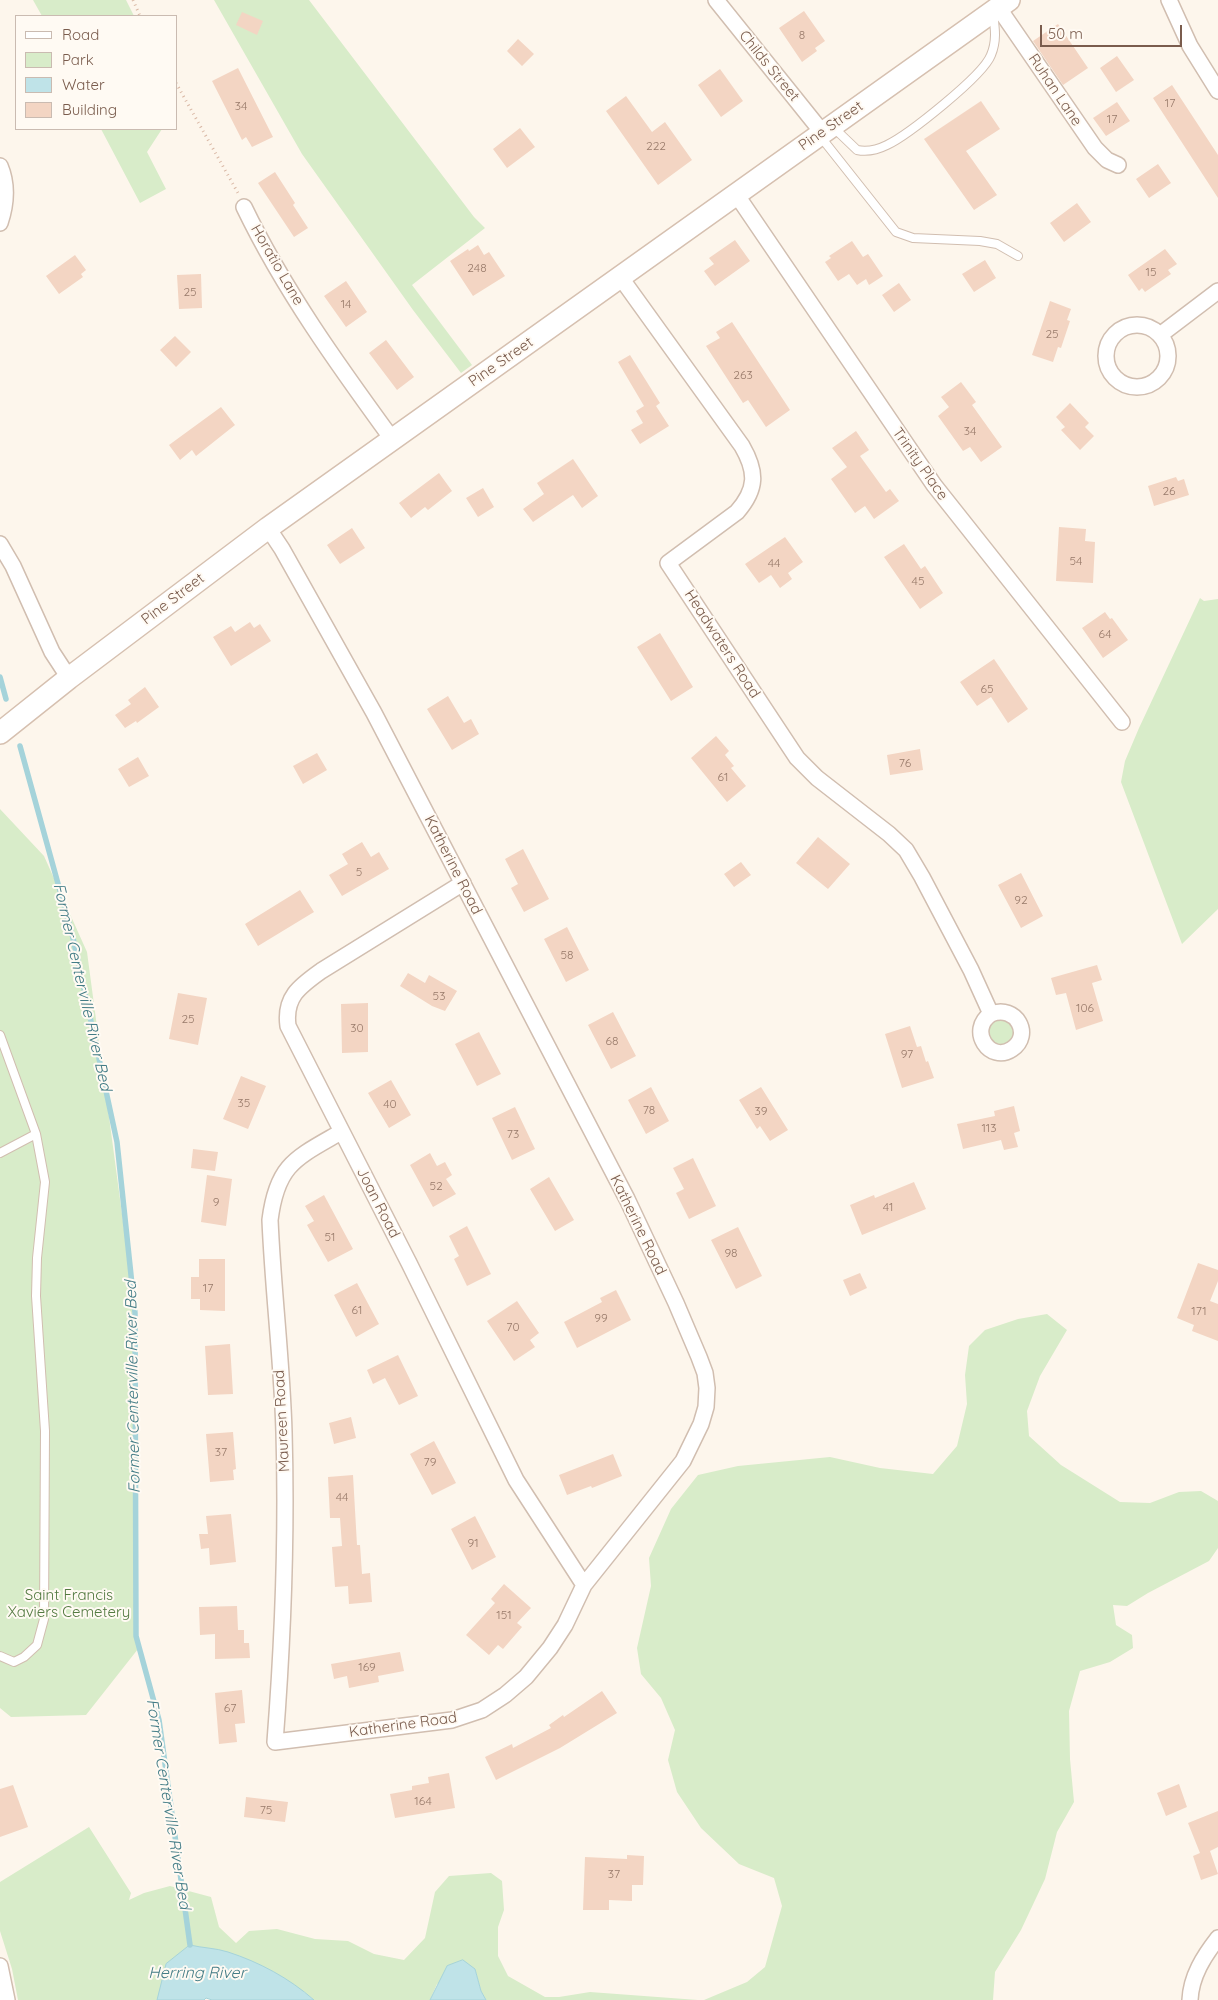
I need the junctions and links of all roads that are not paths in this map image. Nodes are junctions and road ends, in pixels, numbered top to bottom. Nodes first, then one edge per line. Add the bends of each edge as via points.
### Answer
1 (716, 0) edge
2 (1169, 0) edge
3 (1002, 4) edge
4 (1218, 91) edge
5 (824, 131) junction
6 (1118, 165) dead end
7 (0, 166) edge
8 (736, 194) junction
9 (244, 207) road end
10 (0, 223) edge
11 (1018, 256) dead end
12 (621, 278) junction
13 (1218, 291) edge
14 (1160, 335) junction
15 (392, 439) junction
16 (268, 528) junction
17 (0, 544) edge
18 (69, 678) junction
19 (1122, 722) dead end
20 (0, 733) edge
21 (463, 883) junction
22 (991, 1014) dead end
23 (0, 1035) edge
24 (341, 1132) junction
25 (36, 1134) junction
26 (0, 1153) edge
27 (584, 1585) junction
28 (0, 1656) edge
29 (275, 1742) joint
30 (1218, 1938) edge
31 (0, 1966) edge
32 (7, 2000) edge
33 (1190, 2000) edge

1 - 5 street, Childs Street
2 - 4 street via 1190,46
3 - 5 main road, Pine Street
3 - 5 lane via 996,38 986,64 970,81 898,138 874,150 857,150
3 - 6 street, Ruhan Lane via 1095,148 1107,160
5 - 8 main road, Pine Street
5 - 11 lane via 896,232 913,238 997,244
7 - 10 street via 5,191
8 - 12 main road, Pine Street
8 - 19 street, Trinity Place via 934,485
9 - 15 street, Horatio Lane via 338,366
12 - 15 main road, Pine Street
12 - 22 street, Headwaters Road via 742,446 753,470 751,492 737,512 668,563 797,758 817,778 889,834 914,861
13 - 14 street
14 - 14 street via 1167,348 1168,363 1156,382 1135,388 1120,383 1106,359 1108,345 1116,334 1135,326 1148,328
15 - 16 main road, Pine Street
16 - 18 main road, Pine Street
16 - 21 street, Katherine Road via 374,713
17 - 18 street via 52,652
18 - 20 main road, Pine Street
21 - 24 street, Joan Road via 321,971 292,998 286,1016 291,1035
21 - 27 street, Katherine Road via 627,1199 705,1373 706,1407 683,1461
23 - 25 lane
24 - 27 street, Joan Road via 516,1480
24 - 29 street, Maureen Road via 303,1154 286,1169 275,1191 270,1220 284,1429 285,1511 282,1647
25 - 26 lane
25 - 28 lane via 45,1182 36,1296 45,1432 44,1619 37,1645 24,1657 14,1662
27 - 29 street, Katherine Road via 550,1648 516,1686 482,1710 452,1720
30 - 33 street via 1197,1970
31 - 32 street

